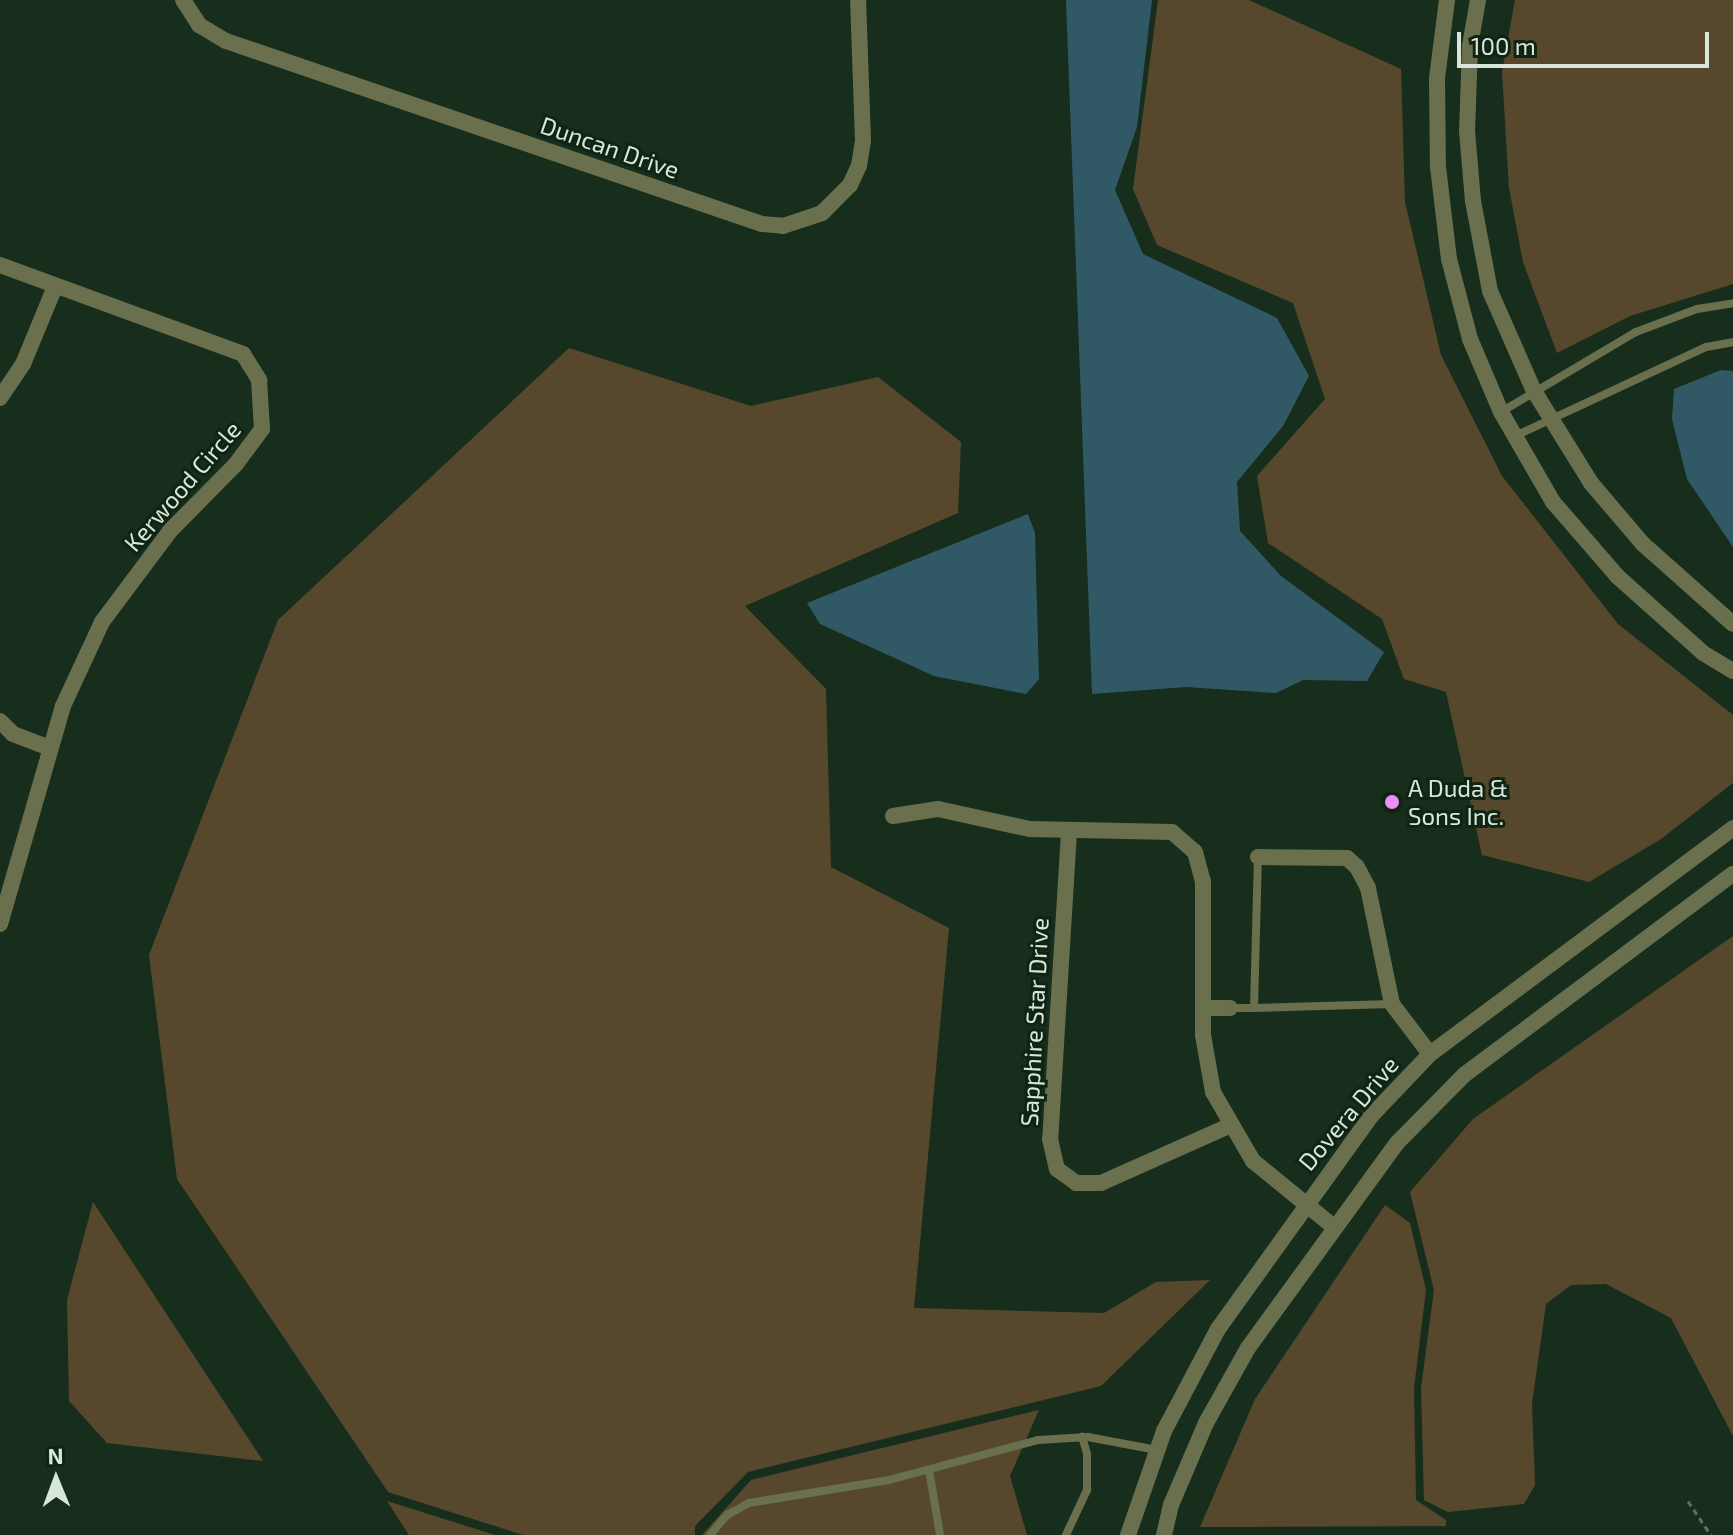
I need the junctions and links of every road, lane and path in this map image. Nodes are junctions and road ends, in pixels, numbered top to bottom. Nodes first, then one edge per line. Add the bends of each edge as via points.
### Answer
1 (183, 0) edge
2 (858, 0) edge
3 (1447, 0) edge
4 (1478, 0) edge
5 (0, 265) edge
6 (54, 289) junction
7 (1733, 303) edge
8 (1733, 342) edge
9 (1534, 391) junction
10 (0, 398) edge
11 (1501, 412) junction
12 (1551, 419) junction
13 (1515, 436) junction
14 (1733, 624) edge
15 (1733, 671) edge
16 (0, 721) edge
17 (50, 748) junction
18 (893, 816) dead end
19 (1733, 828) edge
20 (1069, 832) junction
21 (1258, 857) joint
22 (1733, 874) edge
23 (0, 924) edge
24 (1392, 1004) junction
25 (1203, 1008) junction
26 (1230, 1008) joint
27 (1254, 1008) junction
28 (1430, 1054) junction
29 (1229, 1126) junction
30 (1305, 1203) junction
31 (1334, 1227) junction
32 (1082, 1437) junction
33 (1157, 1450) junction
34 (929, 1470) junction
35 (1688, 1501) dead end
36 (710, 1535) edge
37 (940, 1535) edge
38 (1066, 1535) edge
39 (1128, 1535) edge
40 (1164, 1535) edge
41 (1711, 1535) edge

1 - 2 street, Duncan Drive via 199,25 226,41 762,224 783,226 822,213 850,185 859,166 863,141
3 - 11 street via 1437,78 1438,167 1449,259 1470,339
4 - 9 street via 1470,46 1467,131 1473,201 1490,291
5 - 6 street, Kerwood Circle
6 - 10 street via 23,364
6 - 17 street, Kerwood Circle via 243,354 259,380 262,429 236,464 170,531 102,622
7 - 9 lane via 1697,309 1636,332
8 - 12 lane via 1706,347
9 - 11 lane
9 - 12 street
11 - 13 street
12 - 13 lane
12 - 14 street via 1591,483 1643,544
13 - 15 street via 1553,502 1617,576 1703,653
16 - 17 street via 13,734
17 - 23 street, Kerwood Circle
18 - 20 street via 938,809
19 - 28 street, Dovera Drive
20 - 25 street via 1172,832 1195,852 1203,881
20 - 29 street, Sapphire Star Drive via 1050,1139 1057,1169 1076,1183 1101,1183
21 - 24 street via 1347,858 1357,867 1368,888
21 - 27 lane
22 - 31 street via 1464,1075 1397,1143
24 - 27 lane
24 - 28 street
25 - 26 street
25 - 29 street via 1213,1092
26 - 27 lane
28 - 30 street, Dovera Drive via 1371,1116
29 - 30 street via 1253,1161
30 - 31 street
30 - 33 street, Dovera Drive via 1218,1329
31 - 40 street via 1248,1348 1206,1423
32 - 33 lane
32 - 34 lane via 1038,1440
32 - 38 lane via 1087,1490
33 - 39 street, Dovera Drive
34 - 36 lane via 749,1503 727,1515
34 - 37 lane
35 - 41 path

